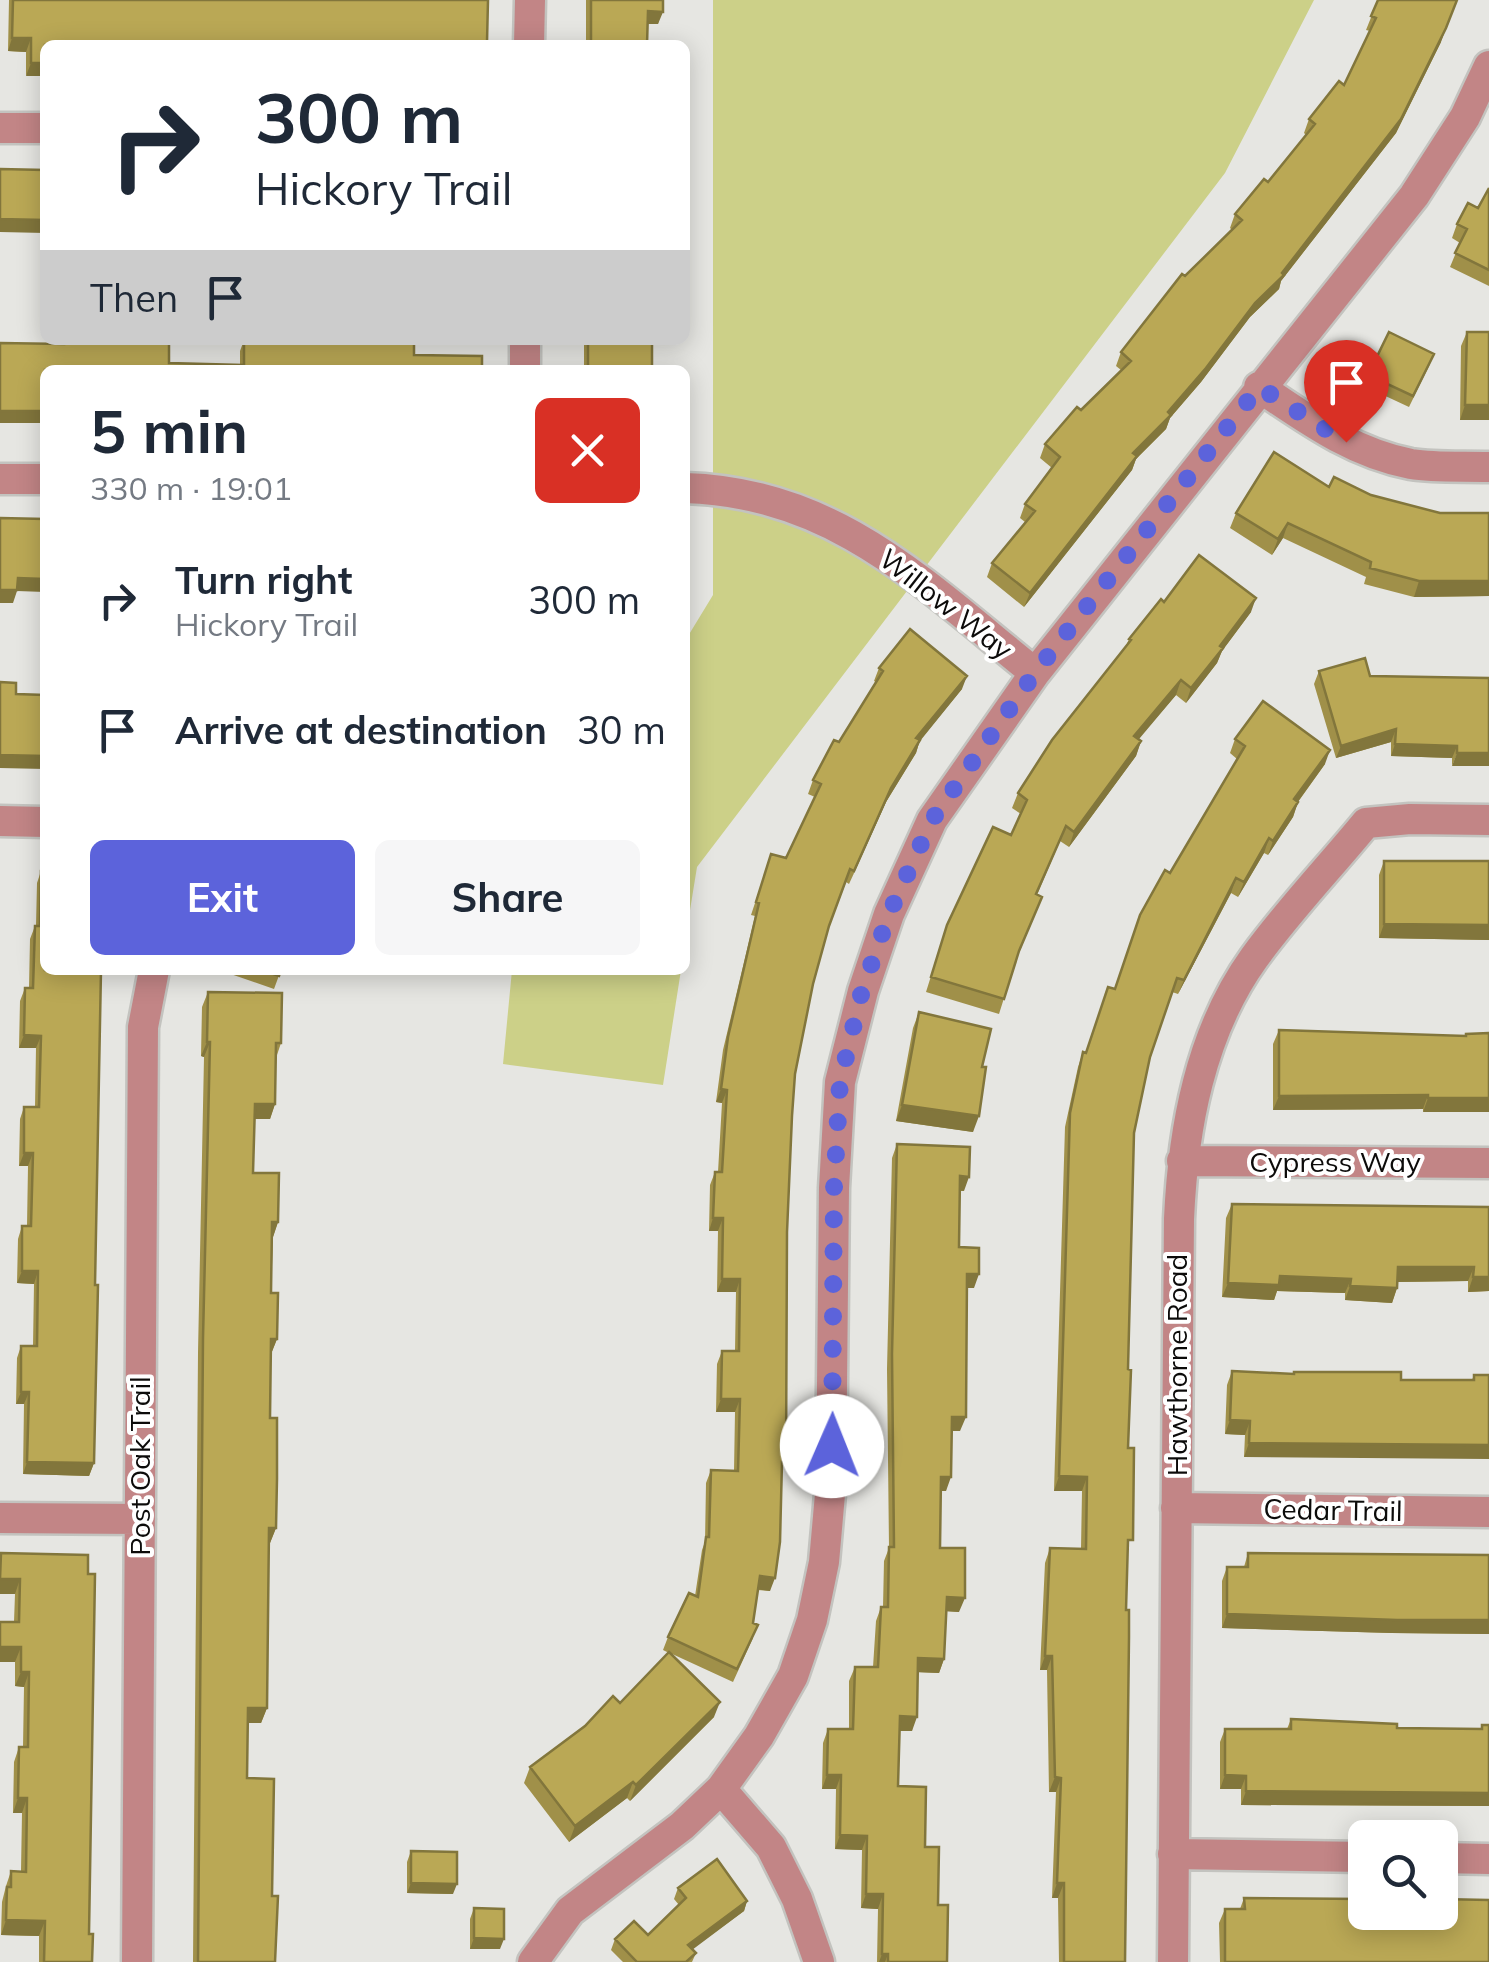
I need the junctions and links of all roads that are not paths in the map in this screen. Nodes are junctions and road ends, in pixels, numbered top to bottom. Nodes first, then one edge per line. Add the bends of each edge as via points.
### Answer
1 (530, 0) edge
2 (529, 40) edge
3 (1489, 66) edge
4 (0, 128) edge
5 (40, 128) edge
6 (1259, 387) junction
7 (1489, 467) edge
8 (0, 479) edge
9 (40, 479) edge
10 (690, 488) edge
11 (1034, 674) junction
12 (0, 820) edge
13 (1489, 820) edge
14 (40, 822) edge
15 (153, 975) edge
16 (1182, 1162) junction
17 (1489, 1163) edge
18 (1176, 1508) junction
19 (1489, 1512) edge
20 (0, 1518) edge
21 (140, 1520) junction
22 (721, 1789) junction
23 (1174, 1854) junction
24 (1348, 1857) edge
25 (1458, 1858) edge
26 (1489, 1859) edge
27 (137, 1962) edge
28 (533, 1962) edge
29 (819, 1962) edge
30 (1173, 1962) edge

1 - 2 street
3 - 6 street via 1414,196
4 - 5 street
6 - 7 street via 1367,453 1414,464
6 - 11 street
8 - 9 street
10 - 11 street, Willow Way via 804,509 890,556
11 - 22 street via 932,820 862,991 840,1082 824,1562 792,1676
12 - 14 street
13 - 16 street, Hawthorne Road via 1366,823 1252,960 1194,1090
15 - 21 street, Post Oak Trail via 143,1027
16 - 17 street, Cypress Way
16 - 18 street, Hawthorne Road
18 - 19 street, Cedar Trail
18 - 23 street, Hawthorne Road
20 - 21 street
21 - 27 street, Post Oak Trail
22 - 28 street via 570,1911
22 - 29 street via 771,1847
23 - 24 street
23 - 30 street, Hawthorne Road
25 - 26 street

